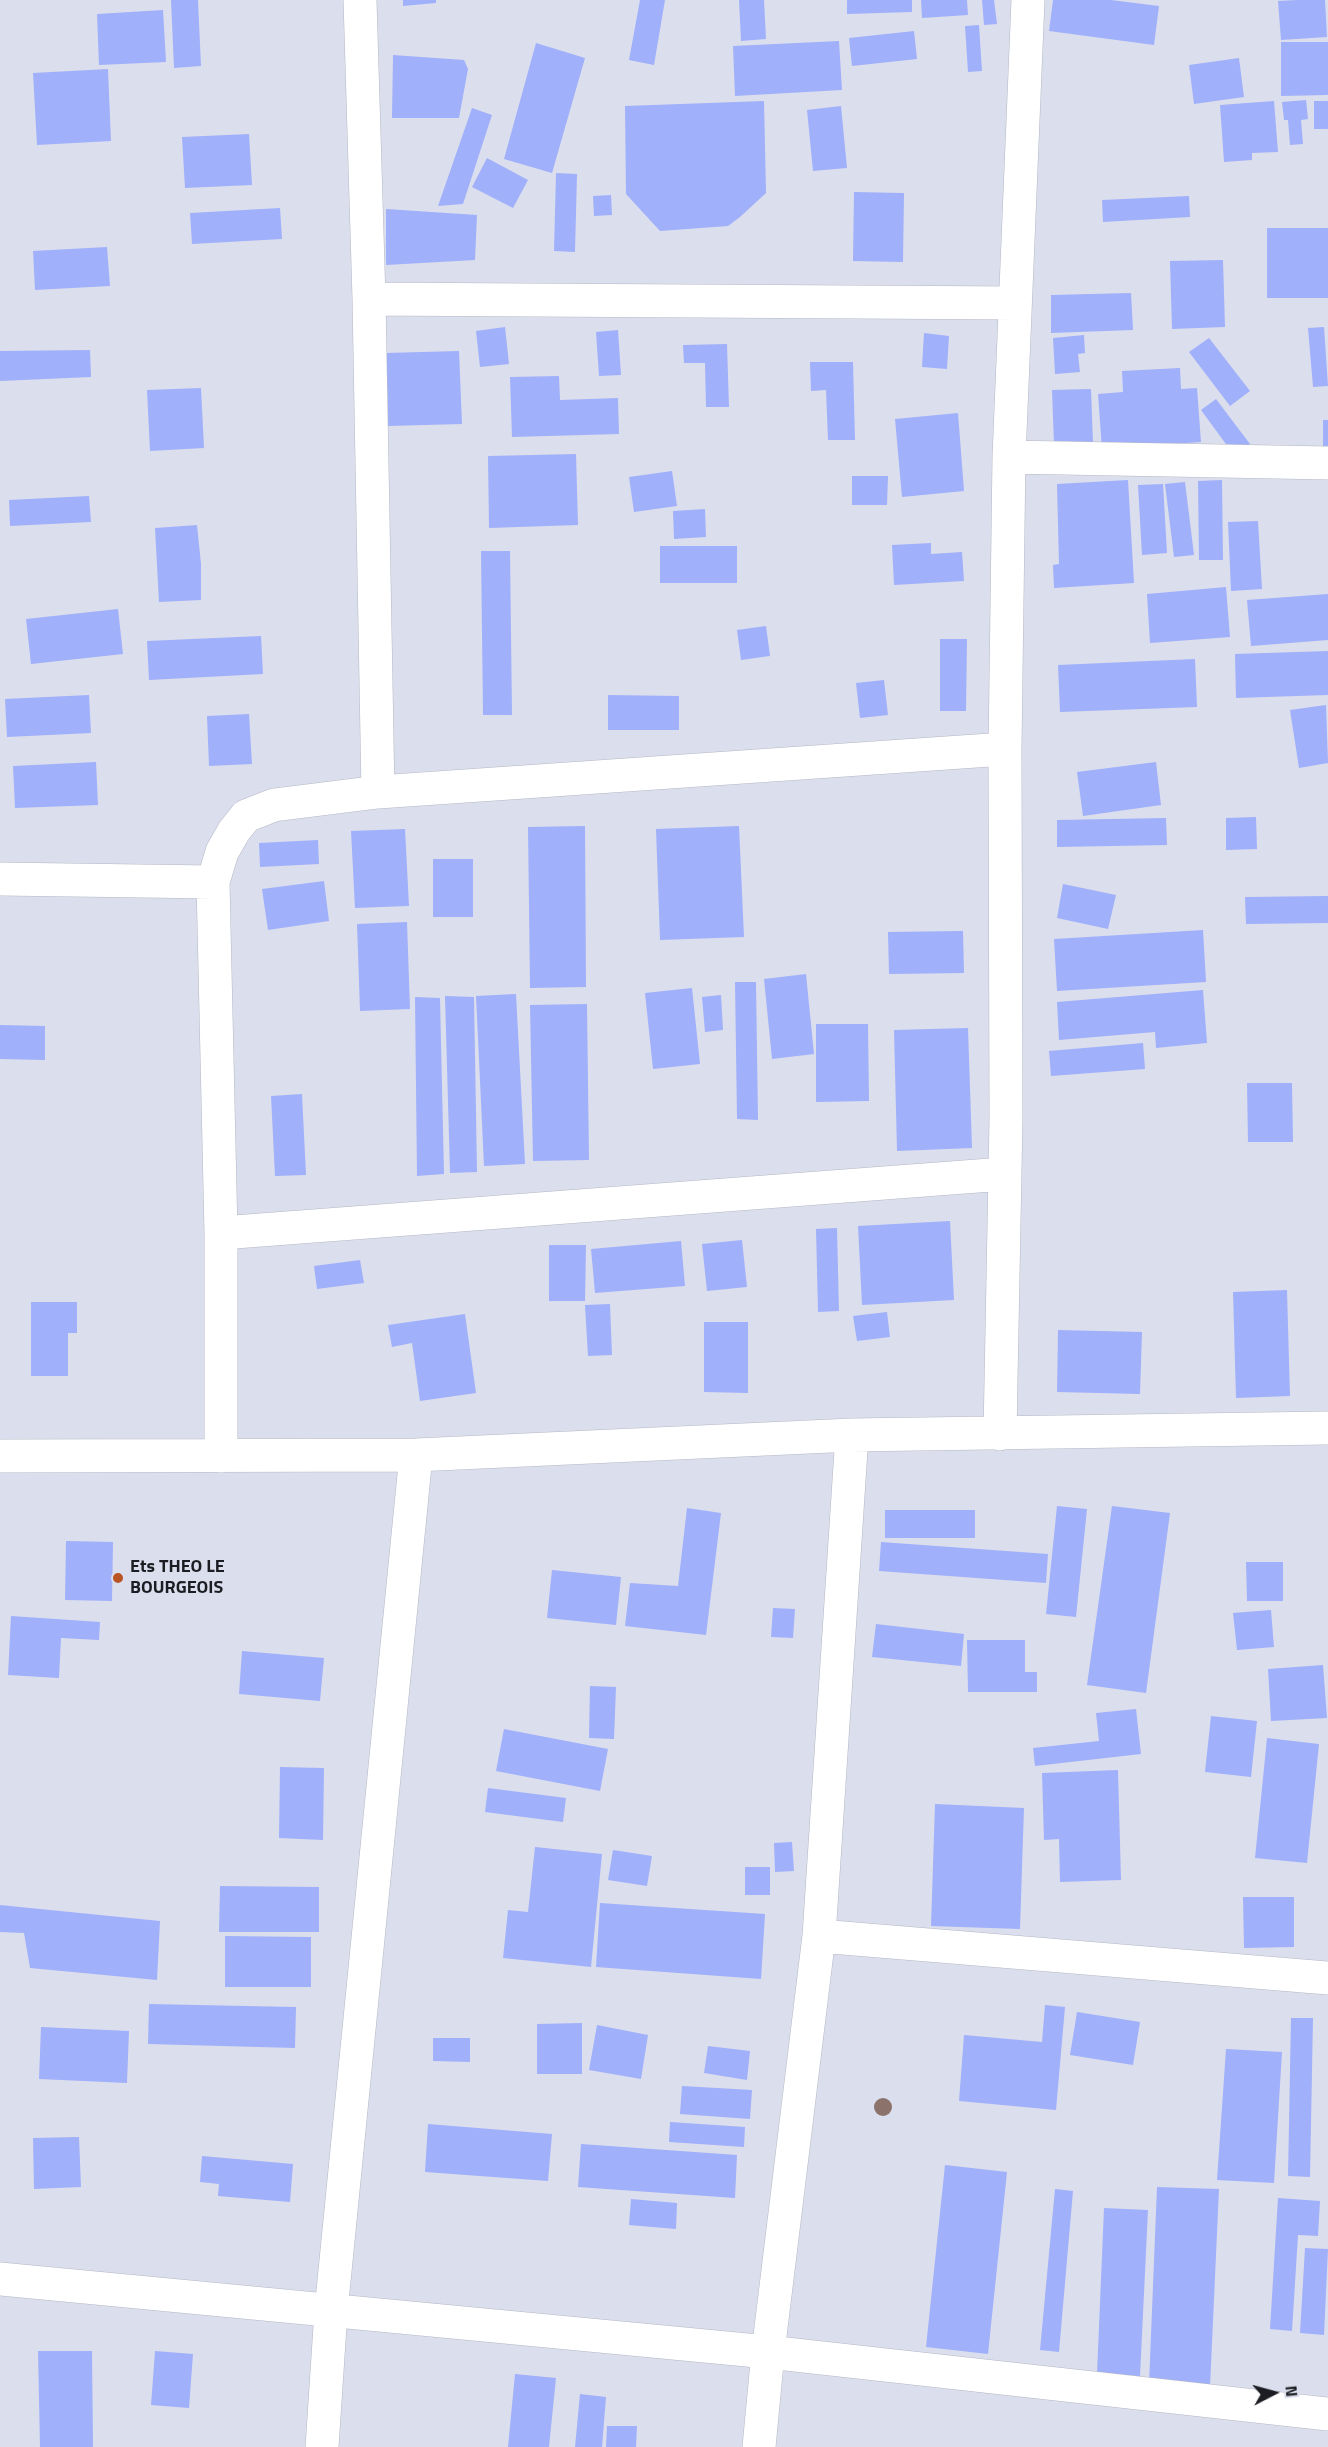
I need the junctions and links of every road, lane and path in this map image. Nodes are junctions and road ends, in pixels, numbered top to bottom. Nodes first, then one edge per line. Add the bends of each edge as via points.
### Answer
1 (360, 0) edge
2 (1028, 0) edge
3 (369, 299) junction
4 (1015, 303) junction
5 (1009, 457) junction
6 (1328, 463) edge
7 (1005, 748) junction
8 (378, 792) junction
9 (0, 879) edge
10 (213, 882) junction
11 (1004, 1174) junction
12 (221, 1233) junction
13 (1328, 1428) edge
14 (1000, 1434) junction
15 (852, 1435) junction
16 (416, 1455) junction
17 (0, 1456) edge
18 (221, 1456) junction
19 (819, 1936) junction
20 (1328, 1978) edge
21 (0, 2279) edge
22 (331, 2311) junction
23 (768, 2352) junction
24 (1328, 2414) edge
25 (322, 2447) edge
26 (759, 2447) edge

1 - 3 street
2 - 4 street
3 - 4 street
3 - 8 street
4 - 5 street
5 - 6 street
5 - 7 street
7 - 8 street
7 - 11 street
8 - 10 street via 274,805 246,816 222,852
9 - 10 street
10 - 12 street
11 - 12 street
11 - 14 street
12 - 18 street
13 - 14 street
14 - 15 street
15 - 16 street
15 - 19 street
16 - 18 street
16 - 22 street
17 - 18 street
19 - 20 street
19 - 23 street
21 - 22 street
22 - 23 street
22 - 25 street
23 - 24 street
23 - 26 street

